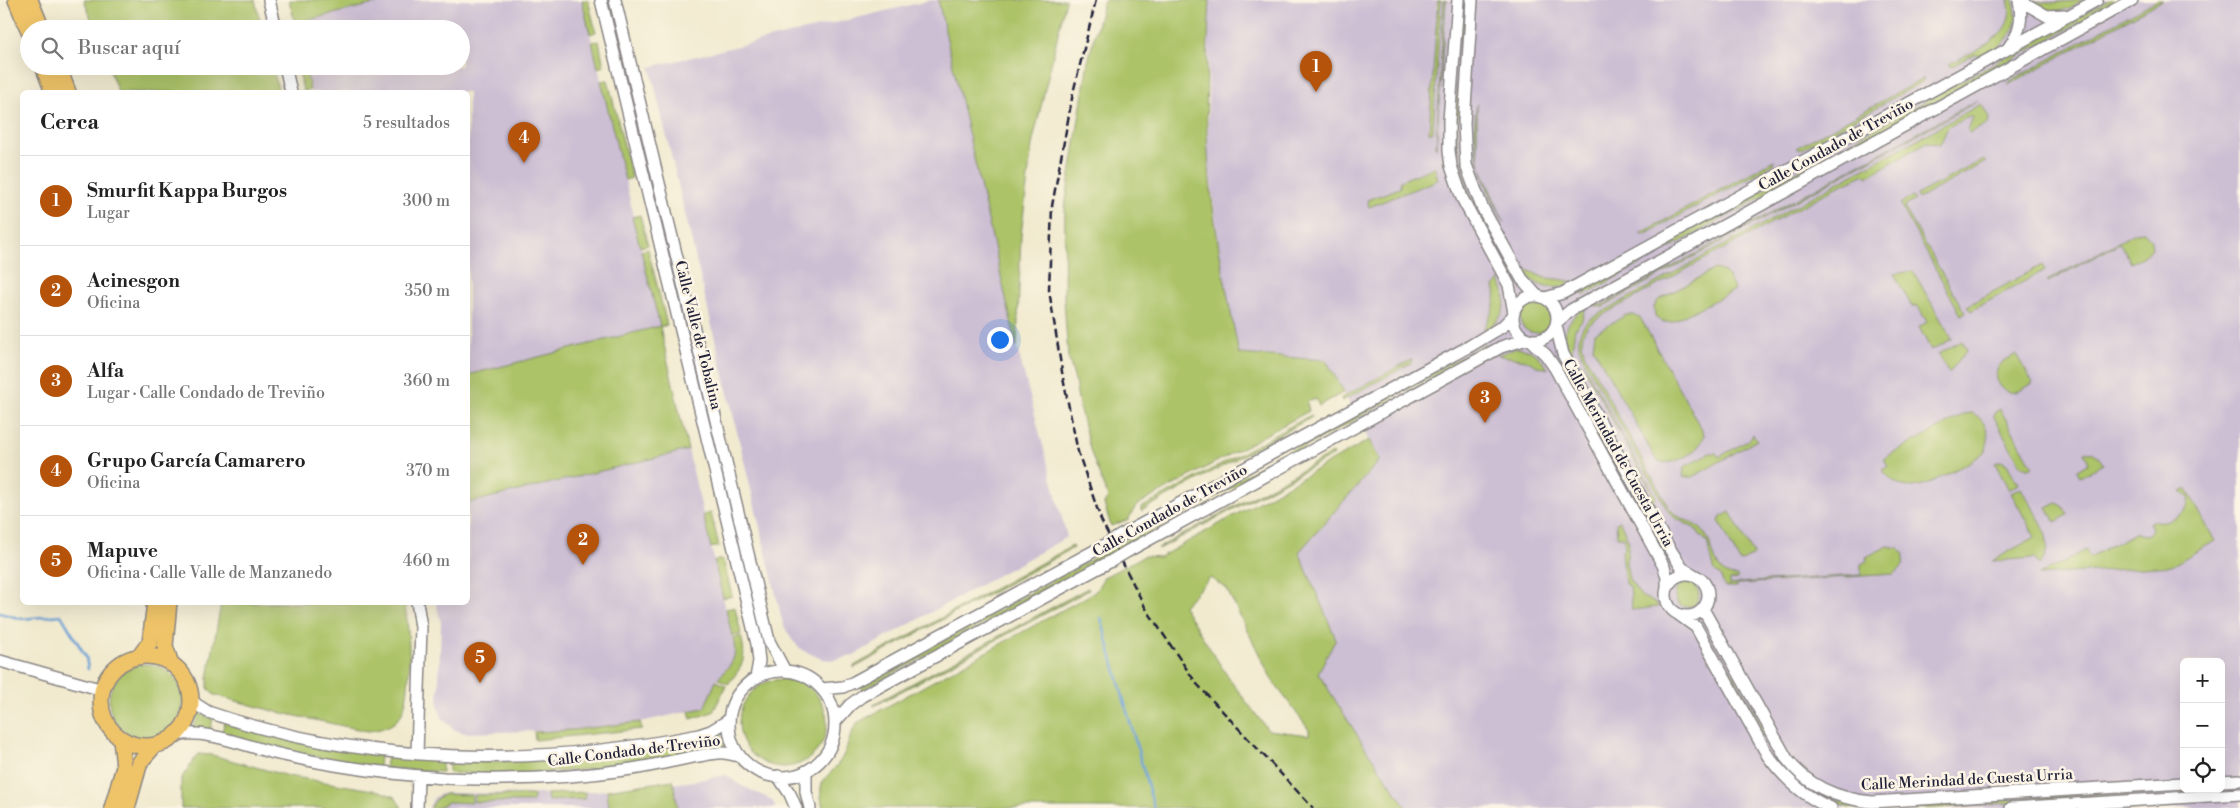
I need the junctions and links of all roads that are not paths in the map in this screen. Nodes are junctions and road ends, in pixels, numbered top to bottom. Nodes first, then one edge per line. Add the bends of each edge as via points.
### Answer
1 (16, 0) edge
2 (30, 0) edge
3 (269, 0) edge
4 (601, 0) edge
5 (615, 0) edge
6 (1458, 0) edge
7 (1472, 0) edge
8 (2019, 0) edge
9 (2097, 0) edge
10 (2132, 0) edge
11 (2074, 13) junction
12 (24, 20) edge
13 (38, 20) edge
14 (274, 20) edge
15 (2008, 49) junction
16 (46, 75) edge
17 (61, 75) edge
18 (287, 75) edge
19 (52, 90) edge
20 (67, 90) edge
21 (291, 90) edge
22 (1541, 297) junction
23 (1514, 314) junction
24 (1557, 323) junction
25 (1528, 339) junction
26 (1694, 575) junction
27 (1667, 589) junction
28 (155, 605) edge
29 (169, 605) edge
30 (417, 605) edge
31 (1703, 609) junction
32 (1678, 614) junction
33 (139, 657) junction
34 (0, 660) edge
35 (170, 664) junction
36 (785, 671) junction
37 (756, 678) junction
38 (822, 689) junction
39 (102, 690) junction
40 (191, 699) junction
41 (729, 720) junction
42 (836, 722) junction
43 (176, 735) junction
44 (121, 739) junction
45 (154, 746) junction
46 (417, 754) junction
47 (740, 756) junction
48 (806, 771) junction
49 (418, 776) junction
50 (778, 776) junction
51 (2240, 780) edge
52 (2225, 781) edge
53 (2180, 783) edge
54 (2240, 794) edge
55 (112, 808) edge
56 (127, 808) edge
57 (417, 808) edge
58 (796, 808) edge
59 (810, 808) edge
60 (1831, 808) edge
61 (2011, 808) edge

1 - 12 main road
2 - 13 main road
3 - 14 street
4 - 37 street, Calle Valle de Tobalina via 757,644
5 - 36 street, Calle Valle de Tobalina via 769,641
6 - 23 street via 1449,151 1462,198 1509,285
7 - 22 street via 1464,123 1466,165 1482,207 1522,279
8 - 11 street via 2047,16
8 - 15 street via 2021,24
9 - 11 street, Calle Condado de Treviño
10 - 24 street, Calle Condado de Treviño via 1571,310
11 - 15 street, Calle Condado de Treviño
15 - 22 street, Calle Condado de Treviño via 1563,293
16 - 19 main road
17 - 20 main road
18 - 21 street
22 - 23 street via 1524,300 1517,305
22 - 24 street via 1554,306
23 - 25 street via 1517,331
23 - 38 street, Calle Condado de Treviño, bridge via 1503,326 1477,342 854,682 843,687
24 - 25 street via 1551,334 1544,338
24 - 26 street, Calle Merindad de Cuesta Urria via 1563,354 1668,546 1682,568
25 - 27 street, Calle Merindad de Cuesta Urria via 1555,368 1664,567
25 - 42 street, Calle Condado de Treviño, bridge via 1501,346 862,696
26 - 27 street via 1676,576
26 - 31 street via 1704,582 1708,592 1708,601
27 - 32 street via 1670,608
28 - 33 main road via 150,642
29 - 35 main road via 165,646
30 - 46 street via 421,627
31 - 32 street via 1691,616
31 - 53 street, Calle Merindad de Cuesta Urria via 1783,754 1804,777 1838,796 1881,802
32 - 60 street via 1696,626 1776,768 1798,790
33 - 35 main road via 155,657
33 - 39 main road via 112,672
34 - 39 street
35 - 40 main road via 185,679
36 - 37 street
36 - 38 street via 809,678
37 - 41 street via 739,693
38 - 42 street via 829,698
39 - 44 main road via 104,717
40 - 43 main road via 188,719
40 - 46 street, Calle Condado de Treviño via 208,712 288,734 340,745
41 - 46 street, Calle Condado de Treviño via 699,735 611,750 498,757
41 - 47 street via 732,739
42 - 48 street via 829,749
43 - 45 main road
43 - 49 street, Calle Condado de Treviño via 202,734 296,758
44 - 45 main road via 137,745
44 - 55 main road via 124,767
45 - 56 main road via 140,762
47 - 49 street, Calle Condado de Treviño via 720,753 633,769 548,777
47 - 50 street via 764,773
48 - 50 street
48 - 59 street
49 - 57 street
50 - 58 street
51 - 52 street
54 - 61 street, Calle Merindad de Cuesta Urria

